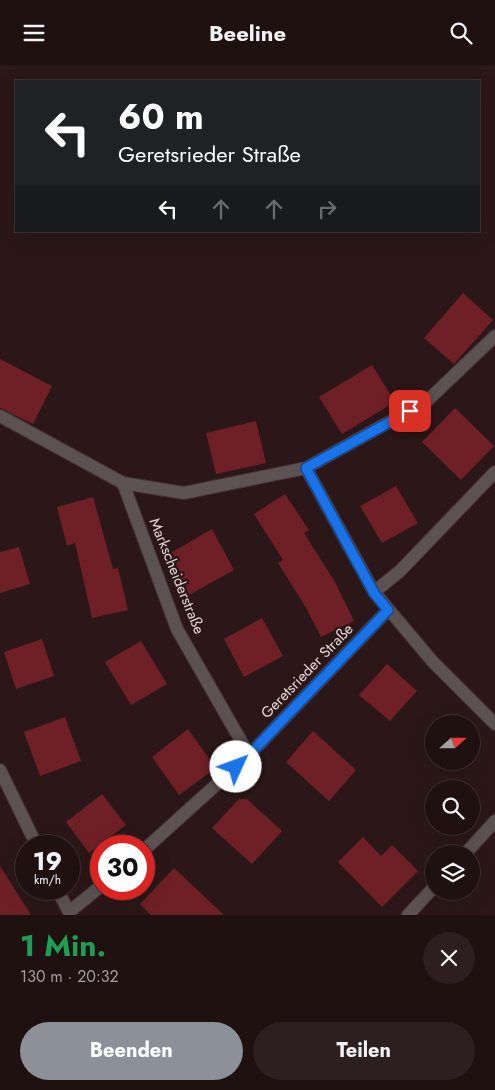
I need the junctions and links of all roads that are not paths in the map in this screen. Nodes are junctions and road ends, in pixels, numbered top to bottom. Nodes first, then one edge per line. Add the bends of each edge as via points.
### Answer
1 (495, 336) edge
2 (0, 417) edge
3 (306, 468) junction
4 (495, 472) edge
5 (123, 483) junction
6 (374, 593) junction
7 (388, 610) junction
8 (495, 724) edge
9 (249, 755) junction
10 (0, 770) edge
11 (493, 826) edge
12 (32, 835) edge
13 (155, 840) edge
14 (473, 845) edge
15 (90, 895) edge
16 (425, 897) edge
17 (62, 900) edge
18 (408, 915) edge

1 - 3 street via 427,401
2 - 5 street
3 - 5 street via 184,493
3 - 6 street
4 - 6 street via 400,571
5 - 9 street, Markscheiderstraße via 177,629
6 - 7 street
7 - 8 street via 433,662
7 - 9 street, Geretsrieder Straße
9 - 13 street
10 - 12 street
11 - 14 street
15 - 17 street via 68,912
16 - 18 street

